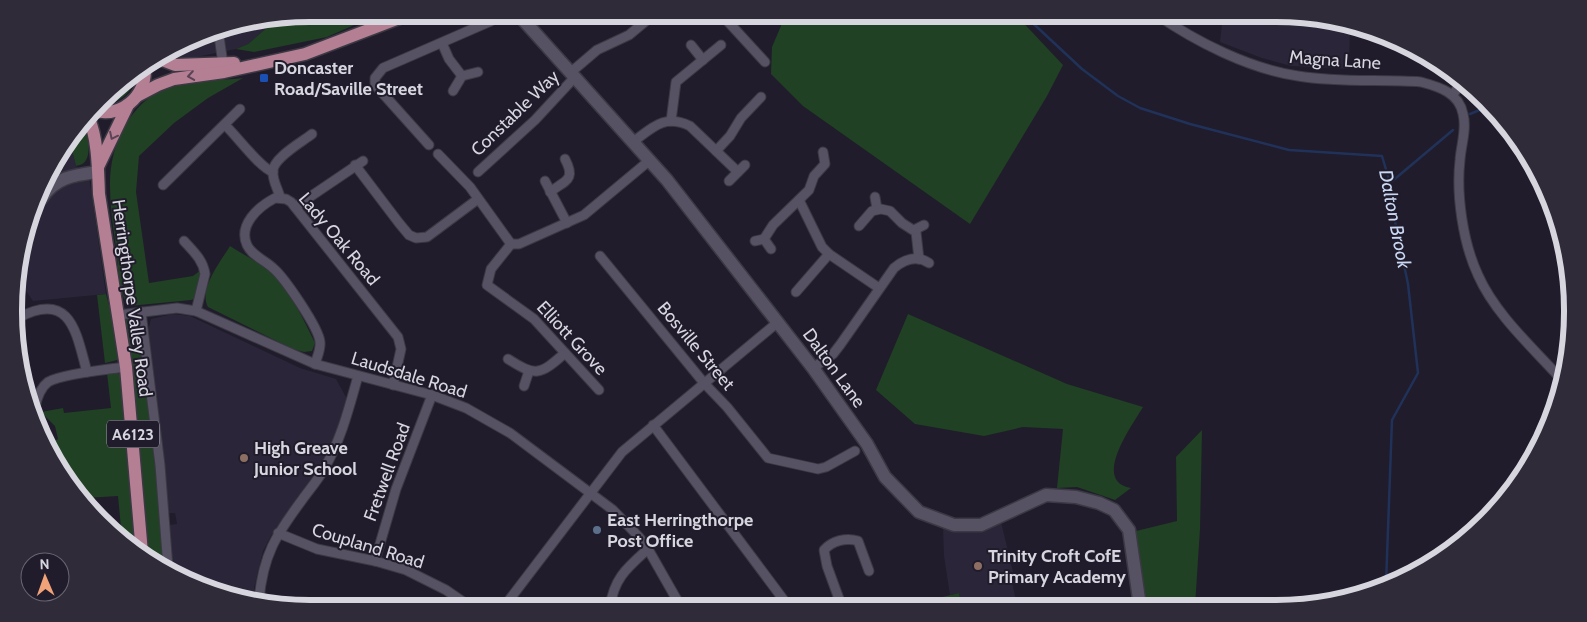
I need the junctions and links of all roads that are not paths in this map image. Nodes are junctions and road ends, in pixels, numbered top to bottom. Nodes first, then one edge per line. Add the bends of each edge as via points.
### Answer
1 (389, 22) edge
2 (489, 22) edge
3 (525, 22) edge
4 (645, 22) edge
5 (728, 22) edge
6 (1168, 22) edge
7 (219, 38) edge
8 (442, 43) junction
9 (691, 45) dead end
10 (721, 45) dead end
11 (703, 60) junction
12 (274, 61) junction
13 (166, 62) edge
14 (765, 62) dead end
15 (223, 64) junction
16 (478, 72) dead end
17 (144, 76) edge
18 (462, 76) junction
19 (572, 76) junction
20 (1458, 87) edge
21 (452, 92) dead end
22 (1452, 94) junction
23 (761, 97) dead end
24 (133, 101) junction
25 (240, 109) dead end
26 (103, 112) edge
27 (671, 121) junction
28 (91, 124) edge
29 (225, 125) junction
30 (312, 134) dead end
31 (633, 142) junction
32 (429, 145) dead end
33 (716, 151) junction
34 (823, 152) dead end
35 (438, 154) dead end
36 (565, 160) dead end
37 (650, 160) junction
38 (745, 165) dead end
39 (98, 170) junction
40 (273, 172) junction
41 (478, 172) dead end
42 (738, 172) junction
43 (545, 181) dead end
44 (729, 181) dead end
45 (163, 185) dead end
46 (50, 188) edge
47 (550, 192) junction
48 (280, 197) junction
49 (875, 197) dead end
50 (478, 199) junction
51 (799, 200) junction
52 (295, 207) junction
53 (877, 209) junction
54 (567, 223) junction
55 (924, 225) dead end
56 (859, 226) dead end
57 (914, 230) junction
58 (764, 239) junction
59 (184, 242) dead end
60 (755, 242) dead end
61 (511, 244) junction
62 (771, 249) dead end
63 (829, 254) junction
64 (600, 256) dead end
65 (919, 259) junction
66 (929, 263) dead end
67 (879, 288) junction
68 (796, 292) dead end
69 (196, 311) junction
70 (141, 312) junction
71 (118, 315) junction
72 (22, 316) edge
73 (778, 322) junction
74 (565, 353) junction
75 (508, 358) dead end
76 (315, 364) junction
77 (126, 367) junction
78 (813, 368) junction
79 (529, 371) junction
80 (87, 372) junction
81 (1557, 374) edge
82 (358, 376) junction
83 (704, 383) junction
84 (392, 385) junction
85 (524, 386) dead end
86 (599, 390) dead end
87 (432, 395) junction
88 (37, 401) edge
89 (653, 425) junction
90 (844, 446) dead end
91 (589, 493) junction
92 (278, 533) junction
93 (141, 544) edge
94 (648, 549) junction
95 (168, 561) edge
96 (375, 561) junction
97 (869, 571) dead end
98 (260, 595) edge
99 (460, 600) edge
100 (510, 600) edge
101 (612, 600) edge
102 (677, 600) edge
103 (784, 600) edge
104 (839, 600) edge
105 (1139, 600) edge

1 - 12 main road via 305,54
2 - 8 street
3 - 19 street, Dalton Lane
4 - 19 street, Constable Way via 629,35 597,50
5 - 14 street
6 - 22 street, Magna Lane via 1211,46 1279,73 1301,77 1421,82
7 - 15 street
8 - 18 street
8 - 32 street via 383,68 375,78 377,87
9 - 11 street
10 - 11 street
11 - 27 street via 674,85
12 - 15 main road
12 -> 24 main road via 174,79
13 - 15 main road via 176,65
16 - 18 street
17 - 24 main road, Herringthorpe Valley Road via 143,85
18 - 21 street
19 - 31 street, Dalton Lane
19 - 41 street, Constable Way via 535,120
20 - 22 street
22 - 81 street via 1463,114 1460,196 1468,246 1477,274 1487,293 1515,329
23 - 33 street
24 - 26 main road via 116,111
24 -> 39 main road, Herringthorpe Valley Road / A6123
25 - 29 street
27 - 31 street via 656,124
27 - 33 street via 690,126
28 - 39 main road, Herringthorpe Valley Road / A6123
29 - 40 street via 263,167
29 - 45 street
30 - 40 street via 279,159
31 - 37 street, Dalton Lane
33 - 42 street
34 - 51 street via 824,168 814,176
35 - 50 street
36 - 47 street via 571,174
37 - 54 street via 584,215
37 - 73 street, Dalton Lane
38 - 42 street
39 - 46 street via 60,179
39 - 71 main road, Herringthorpe Valley Road / A6123
40 - 48 street
42 - 44 street
43 - 47 street
47 - 54 street
48 - 52 street, Lady Oak Road
48 - 76 street, Lady Oak Road via 270,200 249,218 246,241 253,253 288,283 318,335 320,347
49 - 53 street
50 - 52 street via 427,237 416,238 399,223 359,163
50 - 61 street
51 - 58 street via 772,225
51 - 63 street via 822,247
52 - 84 street, Lady Oak Road via 398,337 401,349
53 - 56 street
53 - 57 street via 890,211
54 - 61 street via 519,244
55 - 57 street
57 - 65 street
58 - 60 street
58 - 62 street
59 - 69 street via 200,258 205,274
61 - 74 street, Elliott Grove via 491,270 487,285 534,319
63 - 67 street
63 - 68 street
64 - 83 street, Bosville Street
65 - 66 street
65 - 67 street via 901,262
67 - 78 street via 840,346
69 - 70 street, Laudsdale Road via 177,308
69 - 76 street, Laudsdale Road
70 - 71 street, Laudsdale Road
70 - 95 street, Herringthorpe Valley Road via 160,465
71 - 77 main road, Herringthorpe Valley Road / A6123
72 - 80 street via 44,308 58,310 65,315 73,326
73 - 78 street, Dalton Lane
73 - 83 street
74 - 79 street via 544,370
74 - 86 street, Elliott Grove
75 - 79 street
76 - 82 street, Laudsdale Road
77 - 80 street
77 - 93 main road, Herringthorpe Valley Road / A6123
78 - 105 street, Dalton Lane via 867,444 885,477 919,512 954,525 981,525 1046,495 1076,497 1114,510 1128,530
79 - 85 street
80 - 88 street via 48,382
82 - 84 street, Laudsdale Road
82 - 92 street via 332,455
83 - 89 street
83 - 90 street, Bosville Street via 768,458 818,469 852,453
84 - 87 street, Laudsdale Road
87 - 91 street, Laudsdale Road via 466,408 498,426
87 - 96 street, Fretwell Road via 396,489
89 - 91 street via 622,452
89 - 103 street
91 - 94 street, Laudsdale Road via 625,522
91 - 100 street
92 - 96 street, Coupland Road via 317,549
92 - 98 street via 263,567
94 - 101 street via 620,575
94 - 102 street, Laudsdale Road
96 - 99 street, Coupland Road via 406,570
97 - 104 street via 858,541 851,538 830,544 824,550

